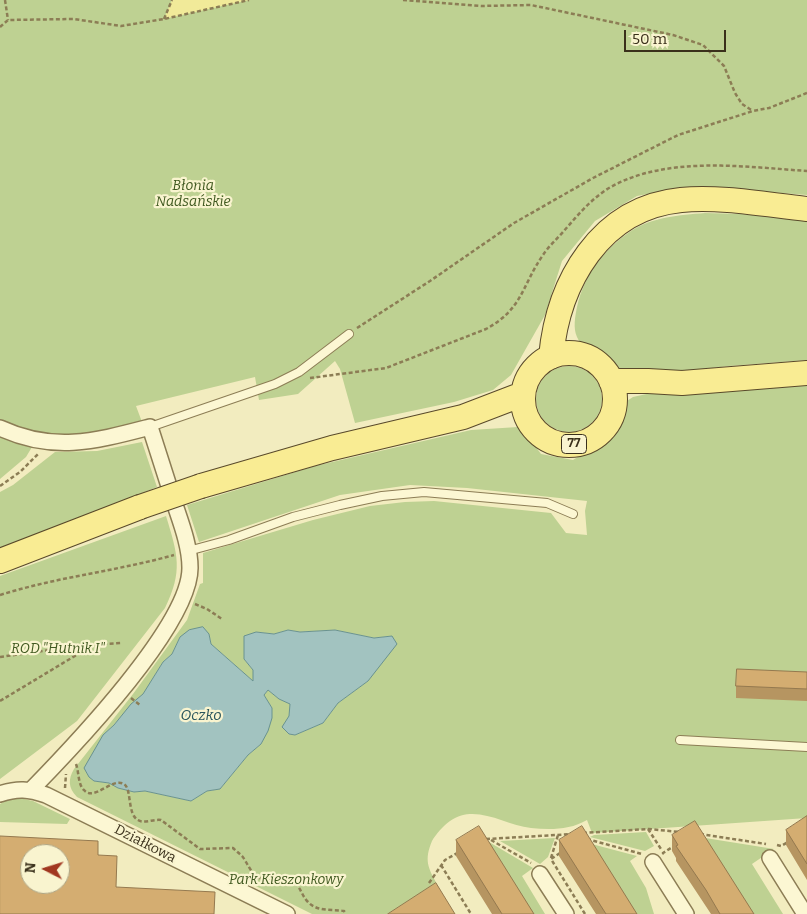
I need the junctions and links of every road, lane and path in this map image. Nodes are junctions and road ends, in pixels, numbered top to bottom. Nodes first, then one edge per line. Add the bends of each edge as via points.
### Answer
1 (6, 0) edge
2 (172, 0) edge
3 (249, 0) edge
4 (403, 0) edge
5 (164, 19) junction
6 (8, 20) junction
7 (0, 27) edge
8 (807, 93) edge
9 (754, 111) junction
10 (807, 171) edge
11 (807, 209) edge
12 (571, 284) junction
13 (349, 334) joint
14 (574, 354) junction
15 (551, 356) junction
16 (299, 372) junction
17 (807, 373) edge
18 (612, 393) junction
19 (525, 405) junction
20 (150, 427) junction
21 (0, 428) edge
22 (44, 441) junction
23 (0, 486) edge
24 (572, 514) dead end
25 (188, 551) junction
26 (0, 561) edge
27 (0, 595) edge
28 (182, 599) junction
29 (222, 619) dead end
30 (120, 643) dead end
31 (94, 645) junction
32 (0, 657) edge
33 (0, 701) edge
34 (680, 740) dead end
35 (807, 747) edge
36 (75, 762) dead end
37 (30, 790) junction
38 (0, 794) edge
39 (648, 829) junction
40 (592, 832) junction
41 (686, 833) edge
42 (696, 834) edge
43 (558, 835) junction
44 (794, 838) edge
45 (489, 839) junction
46 (484, 840) edge
47 (679, 843) edge
48 (567, 849) edge
49 (462, 850) edge
50 (661, 858) junction
51 (770, 858) dead end
52 (551, 859) junction
53 (441, 865) junction
54 (540, 874) joint
55 (429, 882) dead end
56 (287, 914) edge
57 (346, 914) edge
58 (471, 914) edge
59 (566, 914) edge
60 (585, 914) edge
61 (686, 914) edge
62 (805, 914) edge

1 - 6 path
2 - 5 path
3 - 5 path
4 - 9 path via 481,6 531,5 673,35 703,45 724,66 742,104
5 - 6 path via 121,26 74,19
6 - 7 path
8 - 9 path
9 - 13 path via 678,135 593,178 514,223
10 - 16 path via 722,166 663,170 637,176 609,188 583,208 543,256 520,299 500,322 386,368 306,378
11 - 12 main road via 698,200 679,200 652,207 626,218 600,239 583,260
12 - 14 main road via 568,324
12 - 15 main road via 557,316
13 - 16 lane
14 - 15 main road
14 - 18 main road via 585,356 606,372
15 - 19 main road via 538,365 526,383
16 - 20 lane via 275,384
17 - 18 main road via 682,383 633,397
18 - 19 main road, 77 via 611,416 601,431 575,444 557,443 537,431
19 - 26 main road, bridge via 332,448 201,486
20 - 22 street via 87,442
20 - 25 street
21 - 22 street
22 - 23 path via 29,465
24 - 25 lane via 547,503 424,492 382,496 293,517
25 - 27 path via 33,584
25 - 28 street via 190,569
28 - 29 path via 208,609
28 - 37 street via 169,625 123,687
30 - 31 path
31 - 32 path
31 - 33 path
34 - 35 lane
36 - 57 path via 86,793 124,784 134,817 138,820 161,820 200,849 233,848 261,878 280,877 293,881 307,902 319,909 344,911
37 - 38 street, Działkowa via 18,789
37 - 56 street, Działkowa
39 - 40 path
39 - 41 path
39 - 50 path
40 - 43 path
40 - 50 path via 583,838
42 - 44 path via 781,846
43 - 45 path
43 - 52 path
45 - 46 path
45 - 54 path via 536,866
47 - 50 path
48 - 52 path
49 - 53 path
50 - 61 street
51 - 62 street
52 - 60 path
53 - 55 path
53 - 58 path
54 - 59 street

